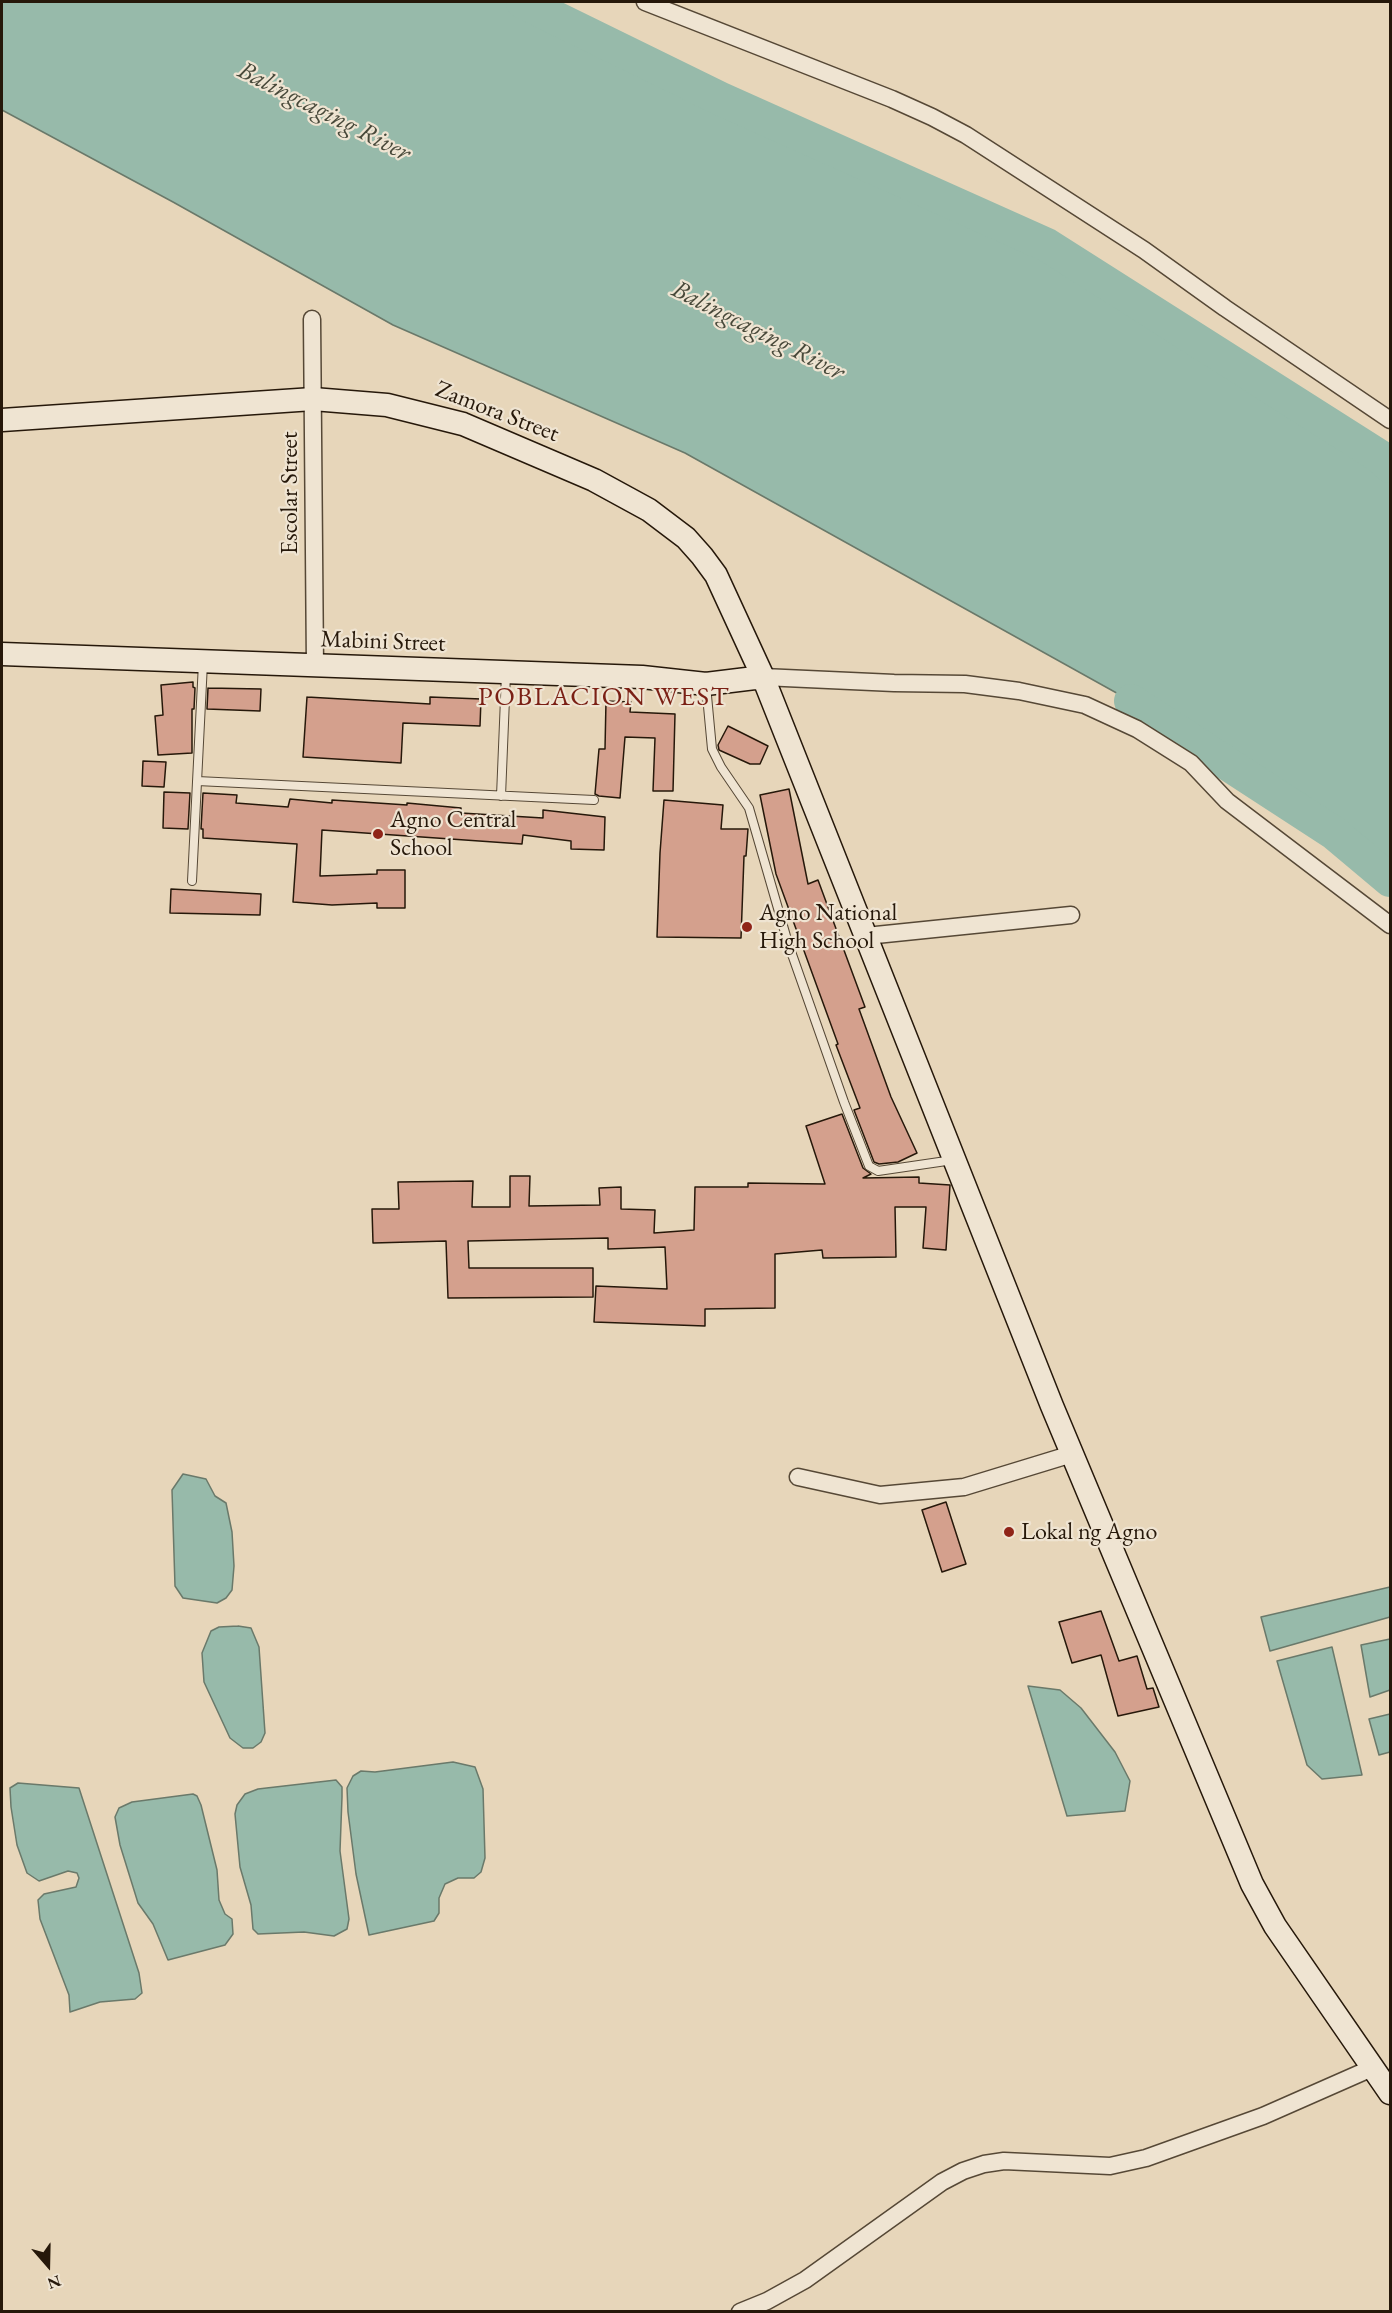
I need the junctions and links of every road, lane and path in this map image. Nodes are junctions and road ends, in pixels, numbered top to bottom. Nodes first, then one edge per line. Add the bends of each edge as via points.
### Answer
1 (645, 2) edge
2 (312, 319) dead end
3 (313, 399) junction
4 (2, 420) edge
5 (1390, 420) edge
6 (2, 654) edge
7 (203, 662) junction
8 (315, 667) junction
9 (506, 673) junction
10 (763, 677) junction
11 (706, 684) junction
12 (197, 781) junction
13 (501, 796) junction
14 (594, 800) dead end
15 (192, 881) dead end
16 (1071, 915) dead end
17 (1390, 925) edge
18 (866, 936) junction
19 (955, 1160) junction
20 (1072, 1454) junction
21 (798, 1477) dead end
22 (1372, 2068) junction
23 (1390, 2093) edge
24 (740, 2312) edge

1 - 5 street via 892,99 966,135 1144,250
2 - 3 street, Escolar Street
3 - 4 street, Zamora Street
3 - 8 street, Escolar Street
3 - 10 street, Zamora Street via 387,405 463,424 594,480 649,510 686,538 707,562
6 - 7 street, Mabini Street
7 - 8 street, Mabini Street
7 - 12 lane
8 - 9 street, Mabini Street
9 - 11 street, Mabini Street via 642,677
9 - 13 lane
10 - 11 street, Mabini Street
10 - 17 street via 965,684 1085,705 1137,729 1191,763 1227,801
10 - 18 street, Zamora Street
11 - 19 lane via 712,749 749,808 788,943 869,1166 878,1171
12 - 13 lane
12 - 15 lane
13 - 14 lane
16 - 18 street
18 - 19 street, Zamora Street
19 - 20 street, Zamora Street
20 - 21 street via 964,1487 880,1495
20 - 22 street, Zamora Street via 1252,1884 1275,1926
22 - 23 street, Zamora Street
22 - 24 street via 1263,2116 1146,2158 1110,2166 1004,2161 963,2171 805,2280

